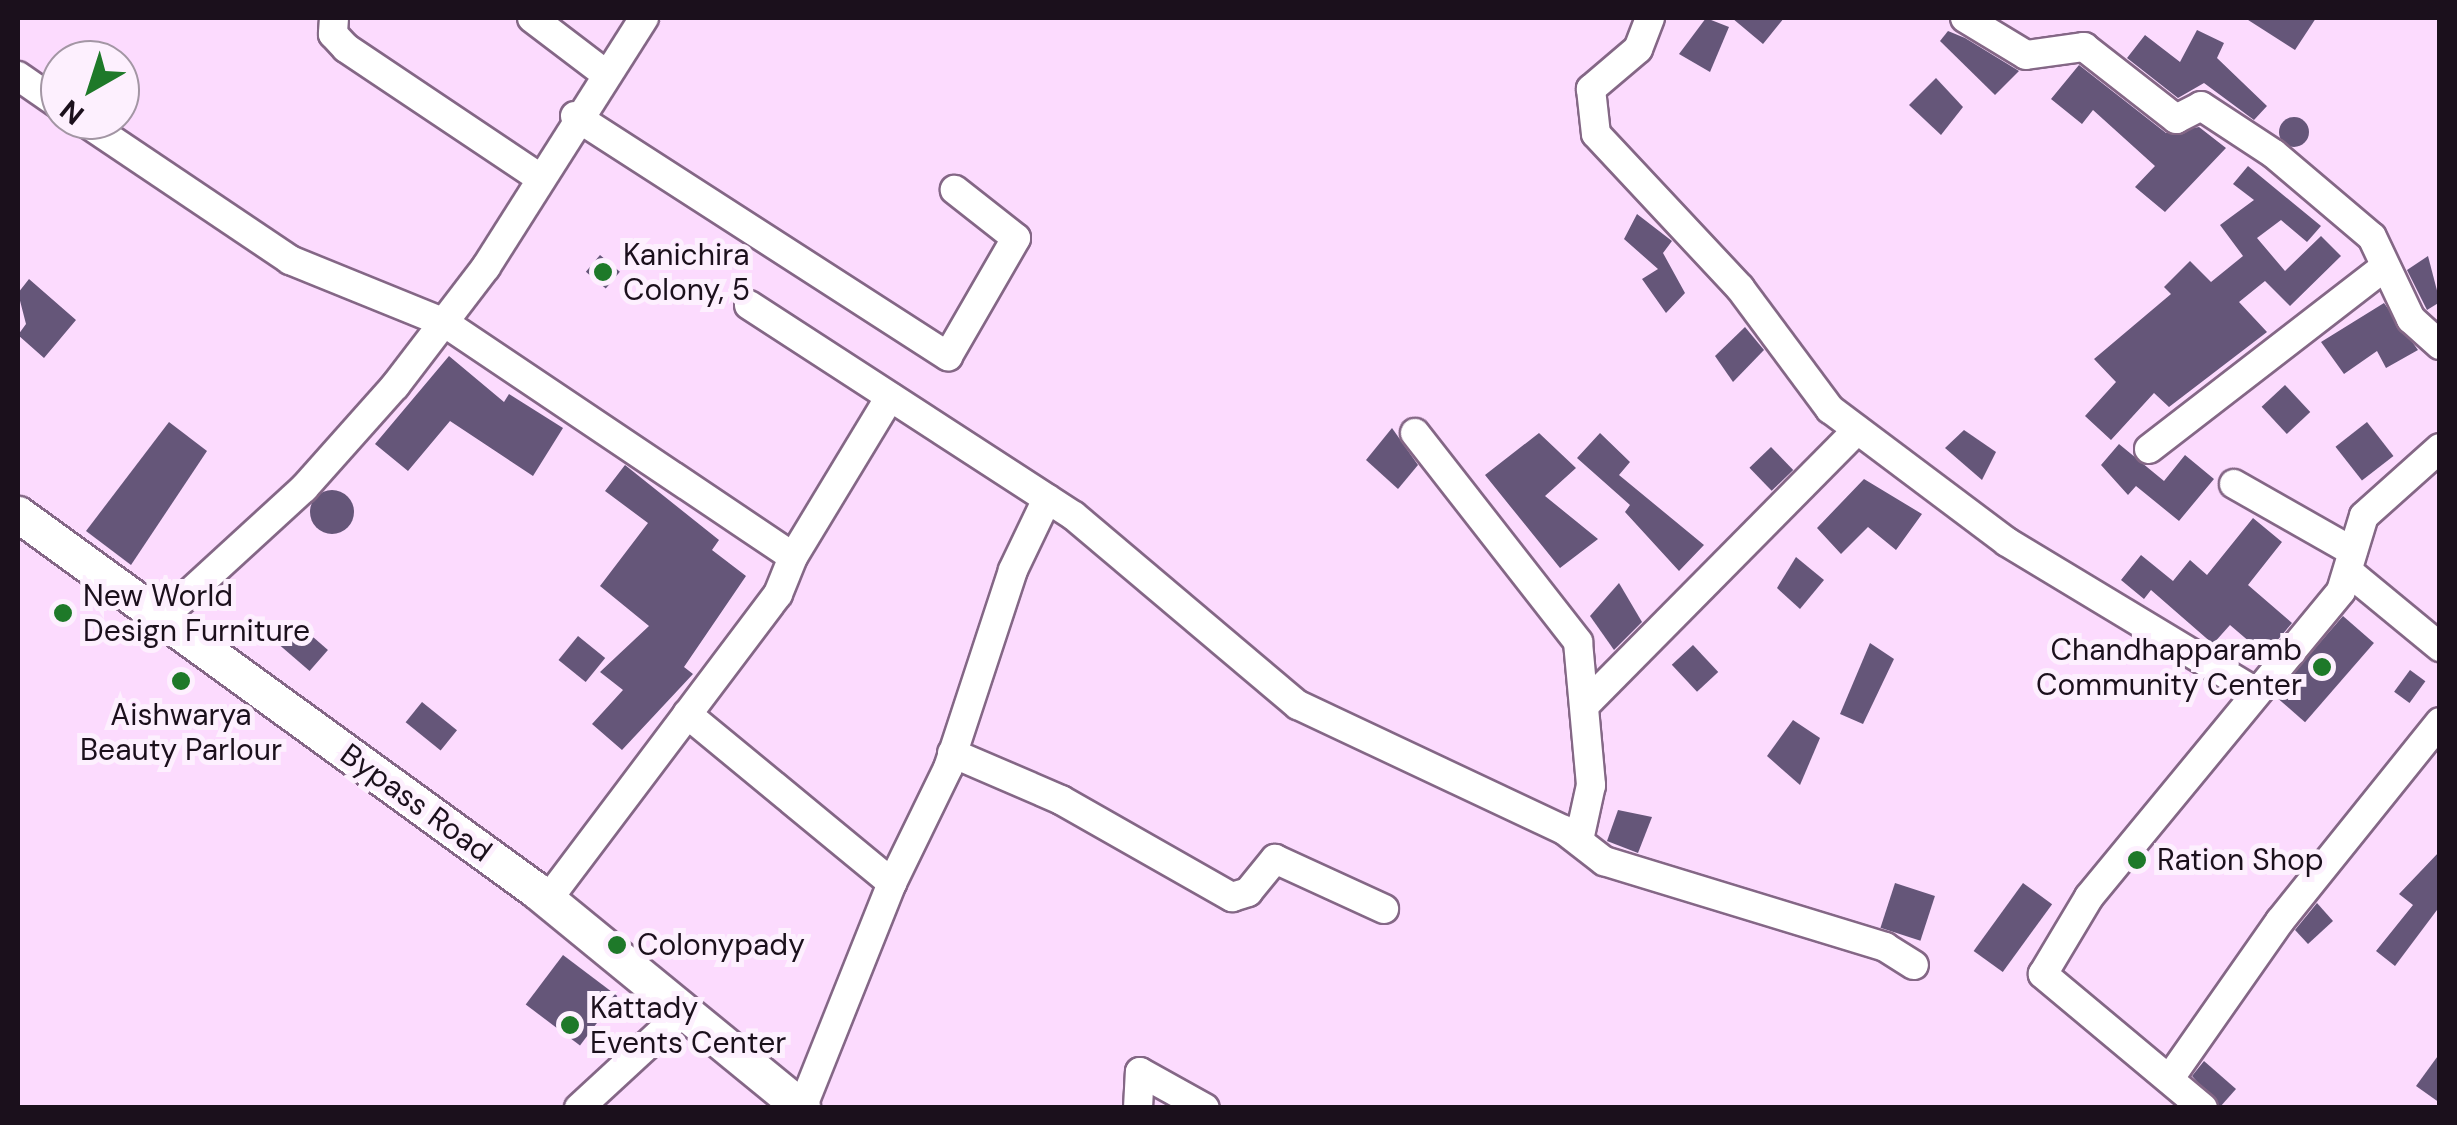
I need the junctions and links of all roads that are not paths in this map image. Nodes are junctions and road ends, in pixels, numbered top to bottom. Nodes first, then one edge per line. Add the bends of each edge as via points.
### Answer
1 (334, 18) edge
2 (532, 18) edge
3 (644, 18) edge
4 (1650, 18) edge
5 (1966, 18) edge
6 (603, 72) junction
7 (18, 76) edge
8 (40, 91) edge
9 (574, 116) junction
10 (112, 140) edge
11 (540, 177) junction
12 (955, 190) dead end
13 (2383, 268) junction
14 (749, 305) dead end
15 (445, 323) junction
16 (2440, 345) edge
17 (890, 397) junction
18 (1857, 430) junction
19 (1414, 433) dead end
20 (2440, 448) edge
21 (2150, 449) dead end
22 (2234, 484) dead end
23 (1048, 499) junction
24 (18, 514) edge
25 (793, 558) junction
26 (2350, 561) junction
27 (161, 619) junction
28 (2440, 647) edge
29 (2252, 690) junction
30 (1589, 701) junction
31 (687, 714) junction
32 (2440, 722) edge
33 (952, 753) junction
34 (1579, 840) junction
35 (892, 882) junction
36 (548, 900) junction
37 (1384, 909) dead end
38 (1914, 965) dead end
39 (684, 1011) junction
40 (2170, 1078) junction
41 (579, 1108) edge
42 (802, 1108) edge
43 (1138, 1108) edge
44 (1204, 1108) edge
45 (2203, 1108) edge

1 - 11 street via 333,34 346,48
2 - 6 street
3 - 6 street
4 - 18 street via 1638,48 1591,89 1596,134
5 - 13 street via 2026,55 2084,47 2176,119 2202,106 2327,195 2372,238
6 - 9 street
7 - 8 street
9 - 11 street
9 - 12 street via 948,356 1016,238
10 - 15 street via 290,260
11 - 15 street
13 - 16 street via 2411,320
13 - 21 street
14 - 17 street
15 - 25 street
15 - 27 street via 304,488
17 - 23 street
17 - 25 street
18 - 29 street via 2007,542
18 - 30 street
19 - 30 street via 1578,642
20 - 26 street via 2364,516
22 - 26 street
23 - 33 street via 1013,570
23 - 34 street via 1298,704
24 - 27 main road, Bypass Road
25 - 31 street via 778,594
26 - 28 street
26 - 29 street
27 - 36 main road, Bypass Road
29 - 40 street via 2089,897 2043,974
30 - 34 street via 1591,785
31 - 35 street
31 - 36 street
32 - 40 street via 2280,920
33 - 35 street
33 - 37 street via 1061,800 1232,896 1248,892 1275,859
34 - 38 street via 1619,867 1886,947
35 - 42 street
36 - 39 main road, Bypass Road
39 - 41 street
39 - 42 main road, Bypass Road
40 - 45 street
43 - 44 street via 1140,1072

